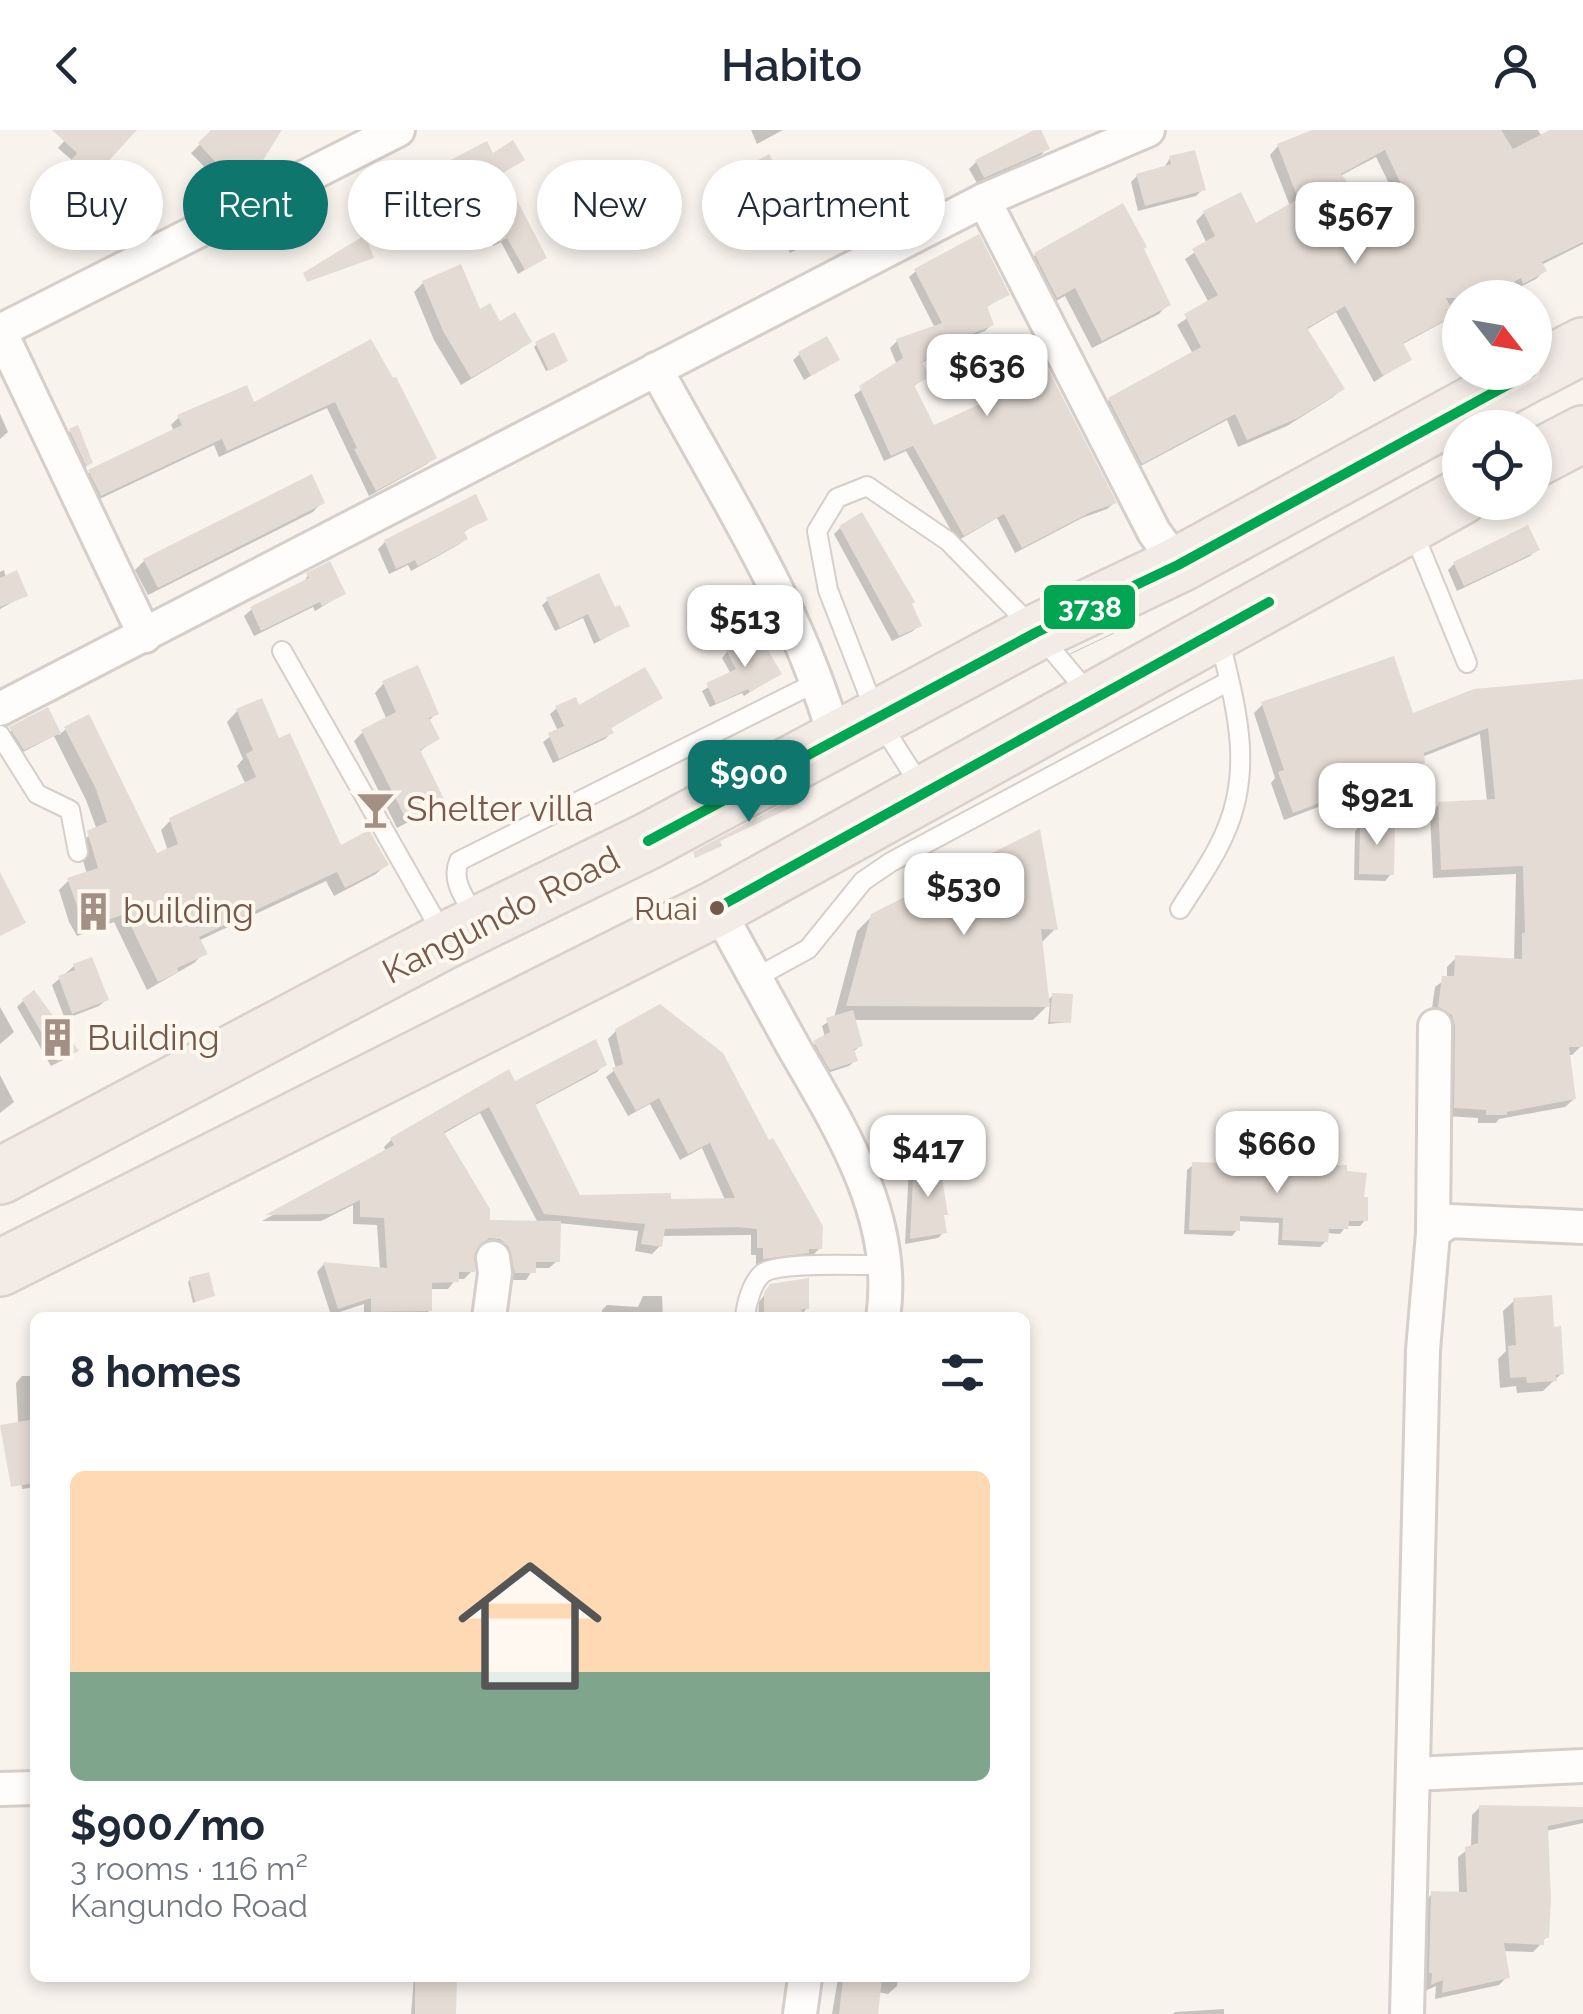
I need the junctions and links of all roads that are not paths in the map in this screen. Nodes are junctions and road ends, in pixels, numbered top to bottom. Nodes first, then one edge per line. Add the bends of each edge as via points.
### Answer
1 (398, 130) edge
2 (1148, 130) edge
3 (984, 200) junction
4 (1583, 346) edge
5 (1552, 362) edge
6 (656, 370) junction
7 (1501, 390) edge
8 (1583, 434) edge
9 (1552, 450) edge
10 (1442, 507) edge
11 (1410, 524) junction
12 (1178, 565) junction
13 (1037, 632) junction
14 (145, 636) junction
15 (282, 651) dead end
16 (1223, 656) junction
17 (1466, 663) dead end
18 (819, 681) junction
19 (1094, 700) junction
20 (0, 709) edge
21 (0, 734) edge
22 (845, 737) junction
23 (925, 792) junction
24 (858, 830) junction
25 (78, 852) dead end
26 (717, 908) junction
27 (1180, 909) dead end
28 (463, 932) junction
29 (755, 978) junction
30 (1434, 1026) dead end
31 (0, 1176) edge
32 (1583, 1227) edge
33 (1433, 1233) junction
34 (493, 1258) dead end
35 (884, 1265) junction
36 (0, 1268) edge
37 (490, 1312) edge
38 (748, 1312) edge
39 (883, 1312) edge
40 (1583, 1758) edge
41 (1583, 1766) edge
42 (1413, 1774) junction
43 (30, 1788) edge
44 (0, 1789) edge
45 (804, 1982) edge
46 (800, 2014) edge
47 (1407, 2014) edge

1 - 14 street via 0,331
2 - 3 street
3 - 6 street
3 - 12 street via 1154,532
4 - 5 highway, Kangundo Road
6 - 14 street
6 - 18 street via 774,580
7 - 12 highway, Kangundo Road
8 - 9 highway
10 - 11 highway
11 - 16 highway
11 - 17 lane
12 - 13 highway, Kangundo Road
13 - 19 lane
13 - 22 highway, Kangundo Road
13 - 22 lane via 933,528 867,486 838,498 817,531
14 - 20 street
15 - 28 lane
16 - 19 highway
16 - 27 lane via 1241,730 1236,808
16 - 29 lane via 863,881 808,949
18 - 22 street
18 - 28 lane via 459,861
19 - 23 highway
21 - 25 lane via 37,794 70,810
22 - 23 lane
22 - 24 highway
22 - 28 highway, Kangundo Road
23 - 24 highway
24 - 26 highway
26 - 29 street
26 - 36 highway
28 - 31 highway, Kangundo Road
29 - 35 street via 850,1147 868,1191
30 - 33 street
32 - 33 street via 1449,1221
33 - 42 street via 1422,1350
34 - 37 street
35 - 38 lane via 767,1270 756,1280
35 - 39 street
40 - 41 street
41 - 42 street
42 - 47 street
43 - 44 street
45 - 46 street

